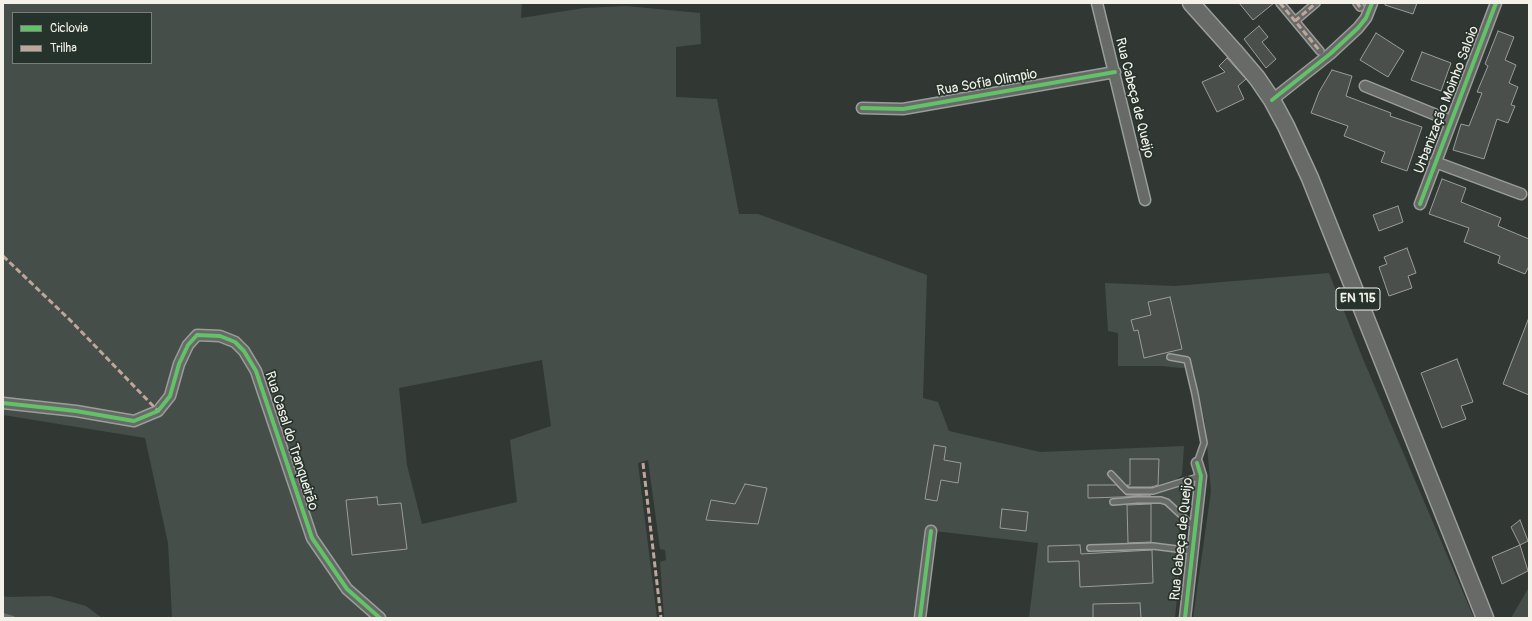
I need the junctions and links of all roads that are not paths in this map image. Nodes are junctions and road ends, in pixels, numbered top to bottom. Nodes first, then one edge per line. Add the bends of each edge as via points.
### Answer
1 (1097, 3) edge
2 (1191, 3) edge
3 (1280, 3) edge
4 (1316, 3) edge
5 (1372, 3) edge
6 (1496, 3) edge
7 (1295, 21) junction
8 (1320, 51) dead end
9 (1115, 72) junction
10 (1365, 86) dead end
11 (1272, 100) junction
12 (862, 108) dead end
13 (1451, 121) junction
14 (1435, 162) junction
15 (1521, 194) dead end
16 (1145, 200) dead end
17 (1420, 204) dead end
18 (1170, 356) dead end
19 (3, 403) edge
20 (1197, 463) joint
21 (1111, 474) dead end
22 (1201, 476) junction
23 (1113, 502) dead end
24 (1194, 527) junction
25 (931, 531) dead end
26 (1090, 548) dead end
27 (1192, 551) junction
28 (380, 618) edge
29 (920, 618) edge
30 (1185, 618) edge
31 (1484, 618) edge

1 - 9 street, Rua Cabeça de Queijo
2 - 11 main road, EN 115 via 1234,51
3 - 7 street
4 - 7 street
5 - 11 street via 1366,18 1358,28
6 - 13 street, Urbanização Moinho Saloio
7 - 8 street
9 - 12 street, Rua Sofia Olimpio via 902,109
9 - 16 street, Rua Cabeça de Queijo
10 - 13 street
11 - 31 main road, EN 115 via 1310,178
13 - 14 street, Urbanização Moinho Saloio
14 - 15 street
14 - 17 street, Urbanização Moinho Saloio
18 - 20 lane via 1187,360 1204,443
19 - 28 street, Rua Casal do Tranqueirão via 76,411 134,421 158,410 170,396 188,345 197,335 220,336 234,342 244,351 256,371 312,538 347,589
20 - 22 street, Rua Cabeça de Queijo
21 - 22 lane via 1127,491 1153,491
22 - 24 street, Rua Cabeça de Queijo
23 - 24 lane via 1161,500 1167,502
24 - 27 street, Rua Cabeça de Queijo
25 - 29 street
26 - 27 lane via 1153,546
27 - 30 street, Rua Cabeça de Queijo

